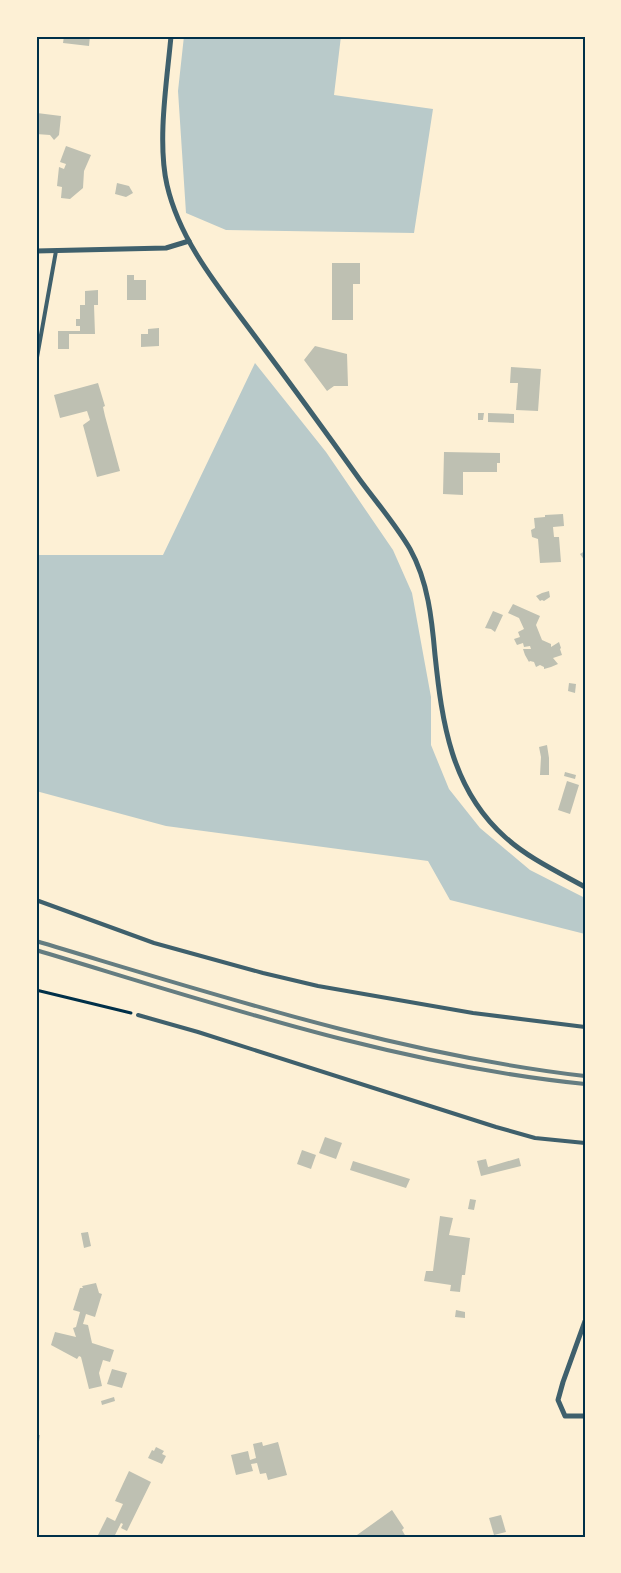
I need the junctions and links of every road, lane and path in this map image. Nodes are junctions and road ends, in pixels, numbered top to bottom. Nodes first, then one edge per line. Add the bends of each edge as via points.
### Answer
1 (171, 36) edge
2 (189, 241) junction
3 (36, 251) edge
4 (56, 251) junction
5 (36, 363) edge
6 (585, 887) edge
7 (36, 900) edge
8 (36, 990) edge
9 (138, 1015) joint
10 (585, 1028) edge
11 (585, 1143) edge
12 (585, 1321) edge
13 (585, 1416) edge

1 - 2 street via 162,146 166,182 174,211
2 - 4 street via 166,248
2 - 6 street via 214,282 410,550 422,578 432,619 441,707 449,745 473,798 505,838
3 - 4 street
4 - 5 lane
7 - 10 lane via 154,943 318,986 473,1013
8 - 9 path
9 - 11 lane via 496,1127 535,1138
12 - 13 street via 558,1400 564,1416

